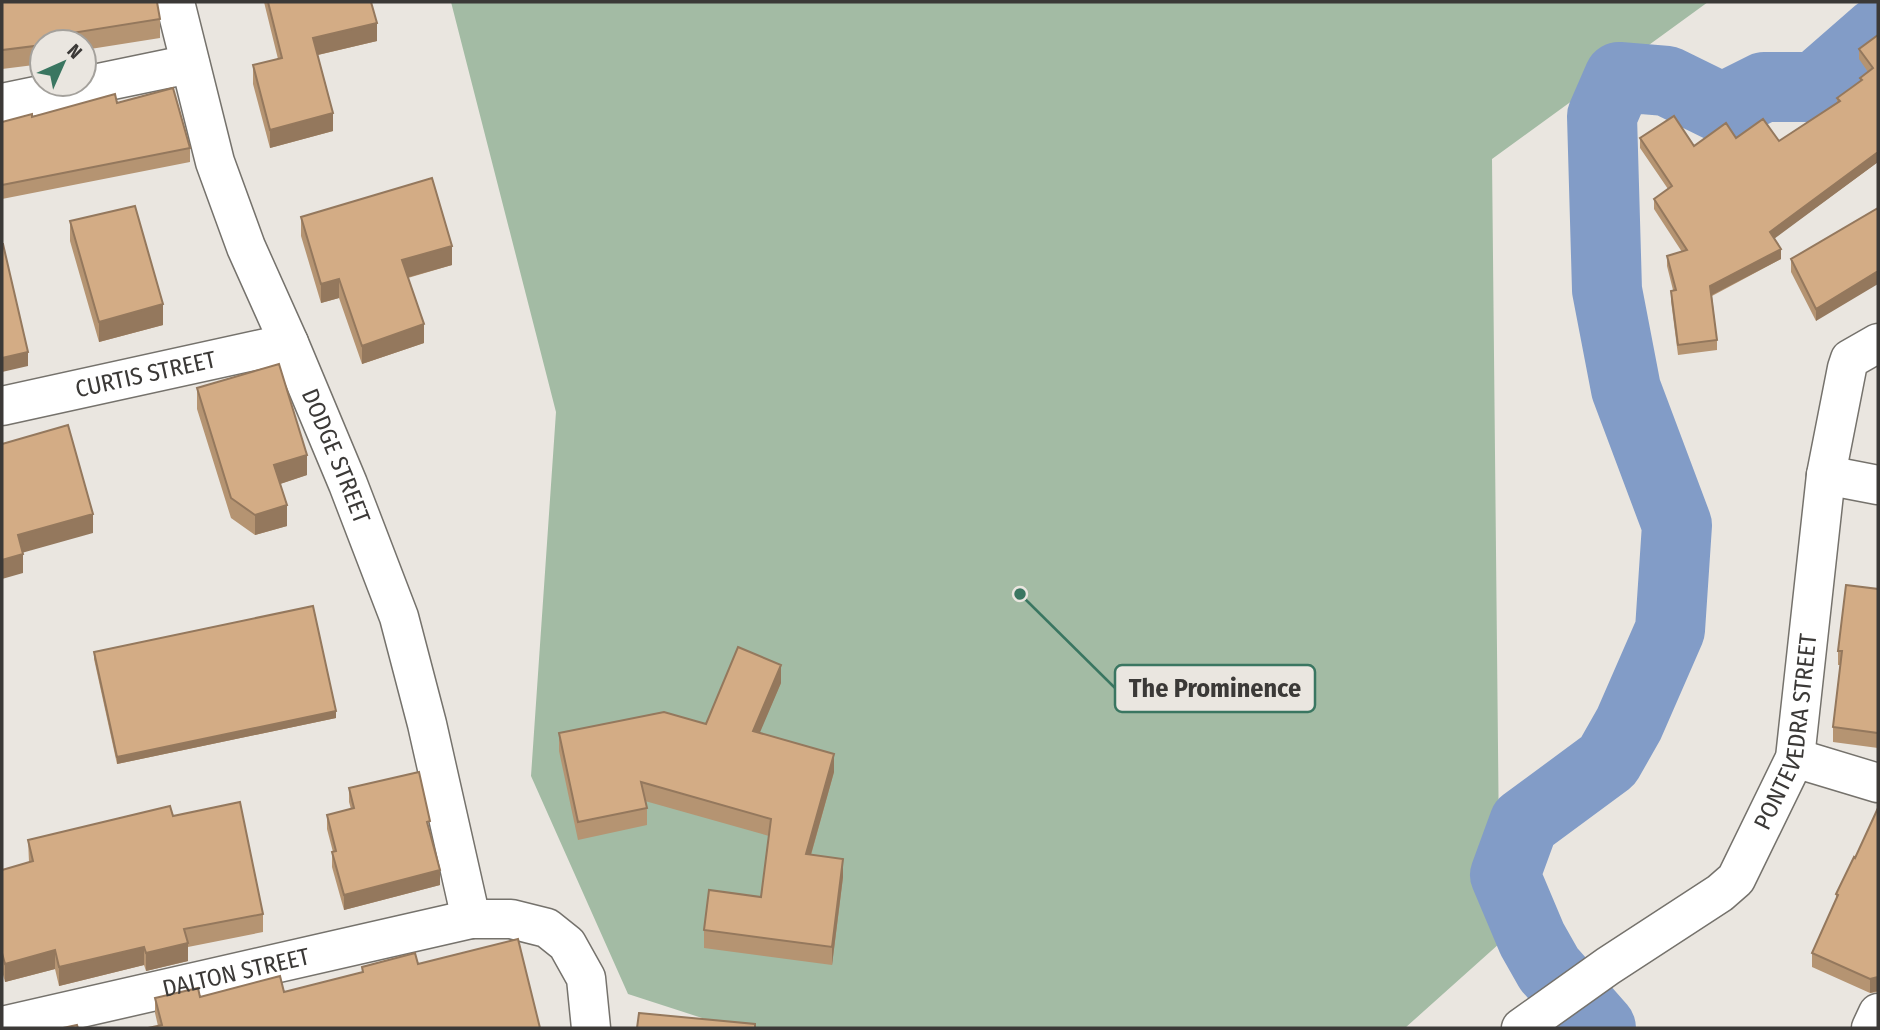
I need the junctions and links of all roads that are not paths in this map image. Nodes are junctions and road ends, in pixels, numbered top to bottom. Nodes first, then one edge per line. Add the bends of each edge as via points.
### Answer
1 (175, 2) edge
2 (190, 64) junction
3 (2, 103) edge
4 (289, 343) junction
5 (1878, 343) edge
6 (2, 406) edge
7 (1826, 475) junction
8 (1878, 485) edge
9 (1796, 758) junction
10 (1878, 783) edge
11 (471, 919) junction
12 (1878, 1013) edge
13 (2, 1026) edge
14 (1524, 1026) edge
15 (592, 1028) edge
16 (1871, 1028) edge

1 - 2 street, DODGE STREET
2 - 3 street
2 - 4 street, DODGE STREET via 215,162
4 - 6 street, CURTIS STREET
4 - 11 street, DODGE STREET via 399,617
5 - 7 street, PONTEVEDRA STREET via 1850,359
7 - 8 street
7 - 9 street, PONTEVEDRA STREET
9 - 10 street
9 - 14 street, PONTEVEDRA STREET via 1735,879
11 - 13 street, DALTON STREET
11 - 15 street, DALTON STREET via 511,919 547,928 567,944 586,978
12 - 16 street

